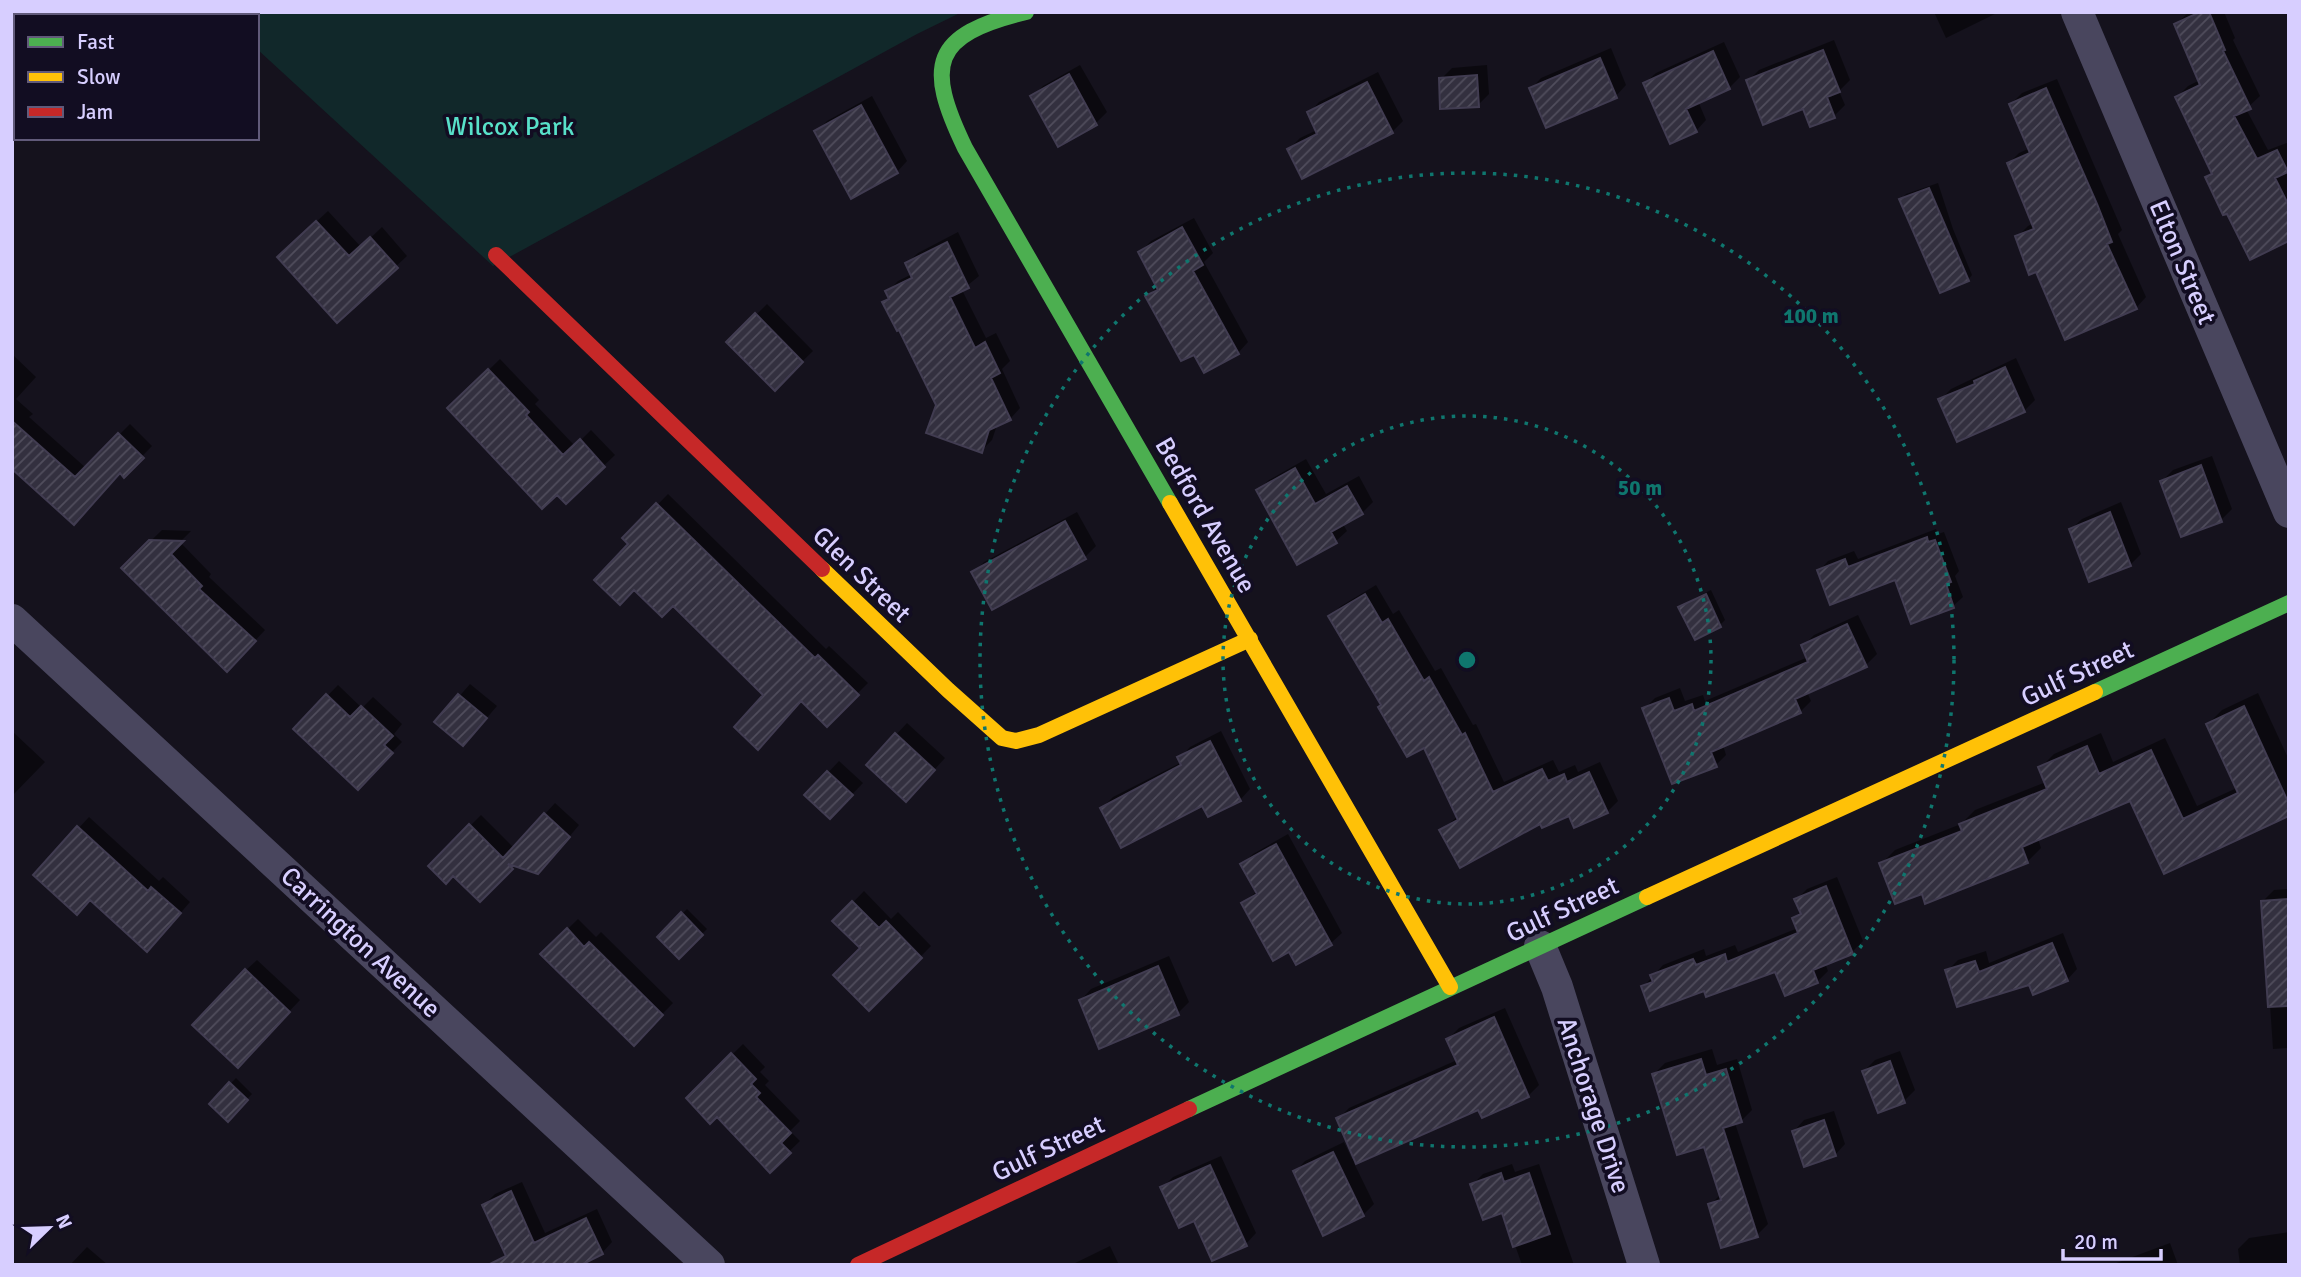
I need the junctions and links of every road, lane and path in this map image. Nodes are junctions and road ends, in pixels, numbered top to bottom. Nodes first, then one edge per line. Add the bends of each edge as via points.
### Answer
1 (1026, 12) edge
2 (2077, 12) edge
3 (496, 255) dead end
4 (2289, 512) edge
5 (2289, 603) edge
6 (12, 620) edge
7 (1250, 639) junction
8 (1540, 946) junction
9 (1450, 987) junction
10 (861, 1264) edge
11 (709, 1265) edge
12 (1644, 1265) edge

1 - 7 street, Bedford Avenue via 991,22 955,44 940,72 949,112 965,148
2 - 4 street, Elton Street
3 - 7 street, Glen Street via 1002,738 1016,741 1039,735
5 - 8 street, Gulf Street
6 - 11 street, Carrington Avenue
7 - 9 street, Bedford Avenue
8 - 9 street, Gulf Street
8 - 12 street, Anchorage Drive
9 - 10 street, Gulf Street

